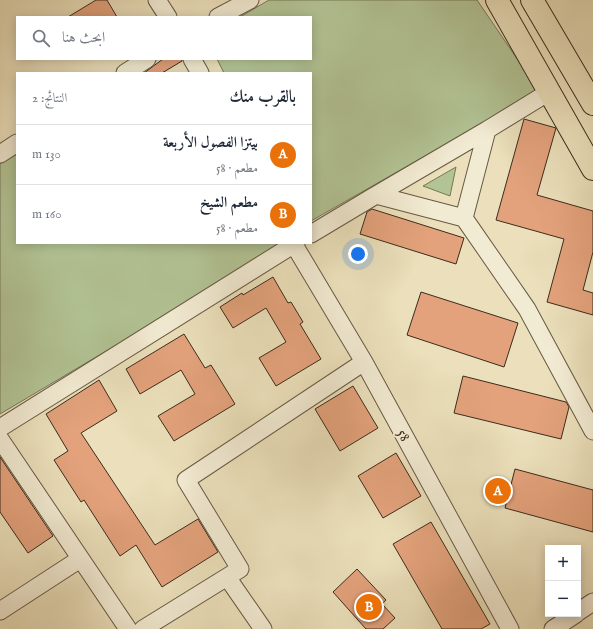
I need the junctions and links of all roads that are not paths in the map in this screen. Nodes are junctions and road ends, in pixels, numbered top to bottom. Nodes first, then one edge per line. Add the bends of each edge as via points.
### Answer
1 (158, 0) edge
2 (250, 0) edge
3 (497, 0) edge
4 (532, 0) edge
5 (167, 16) edge
6 (220, 16) edge
7 (145, 60) edge
8 (193, 60) edge
9 (127, 72) edge
10 (199, 72) edge
11 (549, 92) junction
12 (593, 104) edge
13 (487, 130) junction
14 (16, 144) edge
15 (0, 154) edge
16 (593, 169) edge
17 (376, 195) junction
18 (464, 218) junction
19 (312, 233) edge
20 (293, 244) edge
21 (296, 244) edge
22 (364, 362) junction
23 (0, 428) edge
24 (593, 431) edge
25 (0, 439) edge
26 (80, 558) junction
27 (227, 577) junction
28 (593, 602) edge
29 (581, 610) edge
30 (0, 611) edge
31 (571, 617) edge
32 (128, 629) edge
33 (143, 629) edge
34 (263, 629) edge
35 (510, 629) edge
36 (553, 629) edge

1 - 5 street
2 - 6 street
3 - 11 main road
4 - 12 main road
7 - 9 street
8 - 10 street
11 - 13 street
11 - 16 main road
13 - 17 street
13 - 18 street
14 - 15 street
17 - 18 street
17 - 19 street
18 - 24 street via 527,309
20 - 23 street
21 - 22 street, 58
22 - 27 street via 186,480 240,569
22 - 35 street, 58
25 - 26 street
26 - 30 street
26 - 32 street
27 - 33 street
27 - 34 street
28 - 29 street
31 - 36 street

